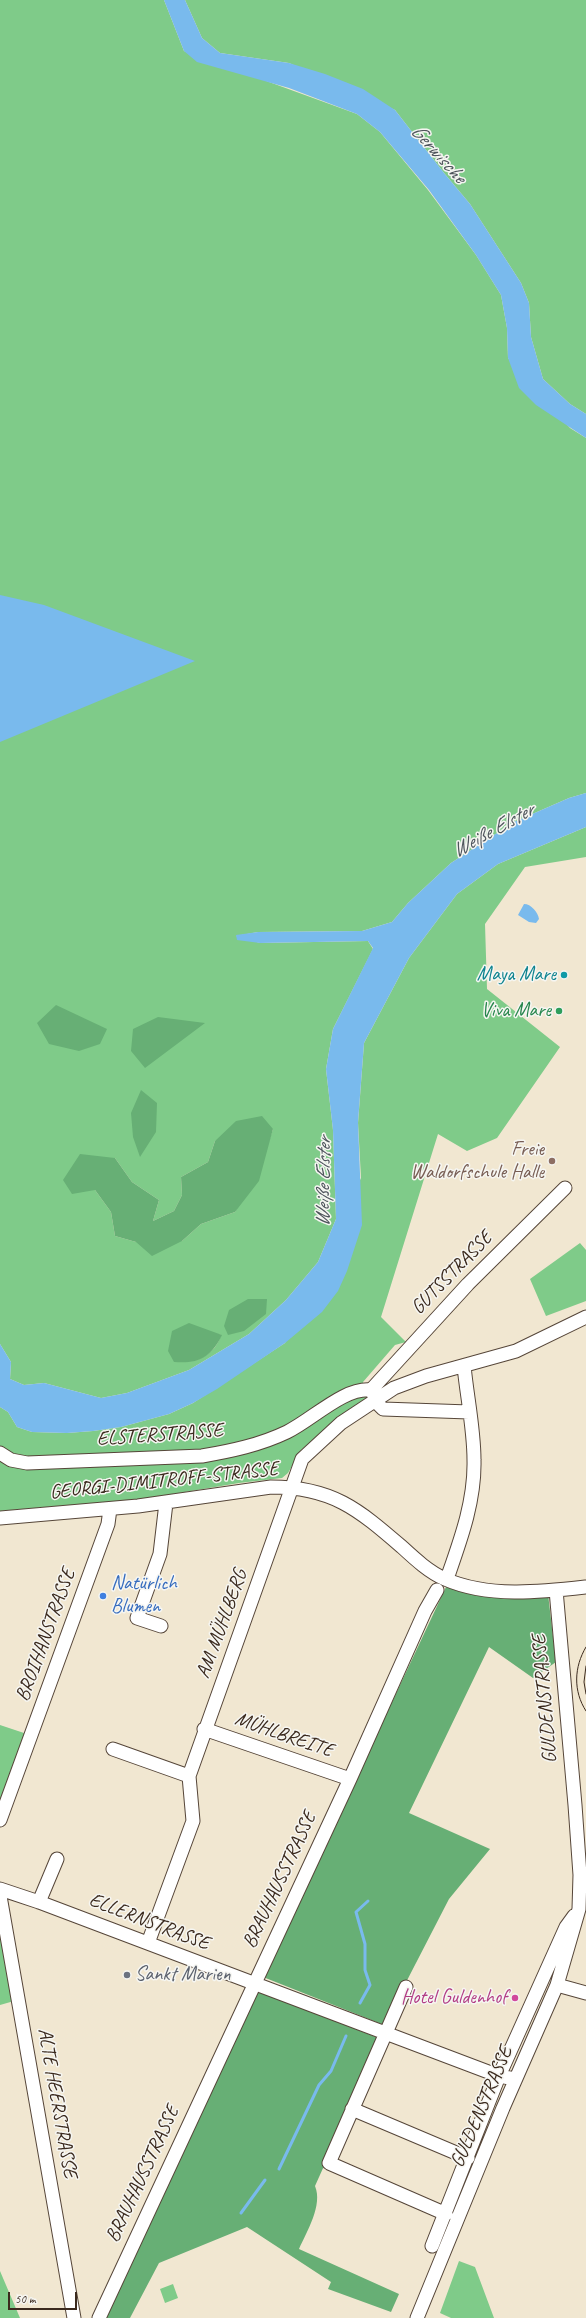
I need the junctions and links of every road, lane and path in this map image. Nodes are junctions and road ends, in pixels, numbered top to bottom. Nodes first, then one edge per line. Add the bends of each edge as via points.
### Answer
1 (565, 1188) dead end
2 (586, 1317) edge
3 (464, 1366) junction
4 (374, 1395) junction
5 (469, 1412) junction
6 (0, 1453) edge
7 (293, 1487) junction
8 (166, 1503) junction
9 (110, 1509) junction
10 (0, 1518) edge
11 (449, 1573) dead end
12 (586, 1587) edge
13 (437, 1590) dead end
14 (556, 1590) junction
15 (161, 1626) dead end
16 (204, 1729) junction
17 (113, 1750) dead end
18 (189, 1776) junction
19 (350, 1779) junction
20 (581, 1804) edge
21 (0, 1820) edge
22 (58, 1859) dead end
23 (0, 1889) edge
24 (0, 1896) edge
25 (39, 1902) junction
26 (579, 1909) junction
27 (148, 1943) junction
28 (253, 1983) junction
29 (557, 1985) junction
30 (406, 1987) dead end
31 (586, 1993) edge
32 (384, 2032) junction
33 (500, 2076) junction
34 (515, 2079) junction
35 (352, 2109) junction
36 (468, 2158) junction
37 (446, 2214) junction
38 (432, 2246) dead end
39 (74, 2318) edge
40 (99, 2318) edge
41 (417, 2318) edge

1 - 4 street, GUTSSTRASSE via 468,1284
2 - 3 street, GEORGI-DIMITROFF-STRASSE via 516,1351
3 - 4 street, GEORGI-DIMITROFF-STRASSE
3 - 5 street
4 - 5 street via 379,1405 388,1409
4 - 6 street, ELSTERSTRASSE via 364,1389 352,1393 288,1432 228,1452 202,1456 27,1463 11,1460
4 - 7 street, GEORGI-DIMITROFF-STRASSE via 302,1459
5 - 11 street via 474,1459 473,1482 464,1531
7 - 8 street, GEORGI-DIMITROFF-STRASSE via 247,1490
7 - 14 street via 314,1491 352,1506 419,1562 444,1579 486,1590
7 - 16 street, AM MÜHLBERG
8 - 9 street, GEORGI-DIMITROFF-STRASSE
8 - 15 street via 160,1554 137,1618
9 - 10 street, GEORGI-DIMITROFF-STRASSE
9 - 21 street, BROIHANSTRASSE via 108,1524
12 - 14 street
13 - 19 street, BRAUHAUSSTRASSE via 425,1611
14 - 20 street, GULDENSTRASSE
16 - 18 street, AM MÜHLBERG
16 - 19 street, MÜHLBREITE
17 - 18 street
18 - 27 street, AM MÜHLBERG via 193,1822
19 - 28 street, BRAUHAUSSTRASSE
20 - 26 street, GULDENSTRASSE
22 - 25 street
23 - 25 street, ELLERNSTRASSE
24 - 39 street, ALTE HEERSTRASSE
25 - 27 street, ELLERNSTRASSE
26 - 29 street, GULDENSTRASSE
26 - 33 street, GULDENSTRASSE via 566,1927
27 - 28 street, ELLERNSTRASSE
28 - 32 street, ELLERNSTRASSE
28 - 40 street, BRAUHAUSSTRASSE
29 - 31 street
29 - 34 street, GULDENSTRASSE
30 - 32 street
32 - 33 street, ELLERNSTRASSE
32 - 35 street
33 - 34 street, ELLERNSTRASSE
33 - 36 street, GULDENSTRASSE
34 - 41 street, GULDENSTRASSE
35 - 36 street
35 - 37 street via 329,2163
36 - 37 street, GULDENSTRASSE
37 - 38 street, GULDENSTRASSE

